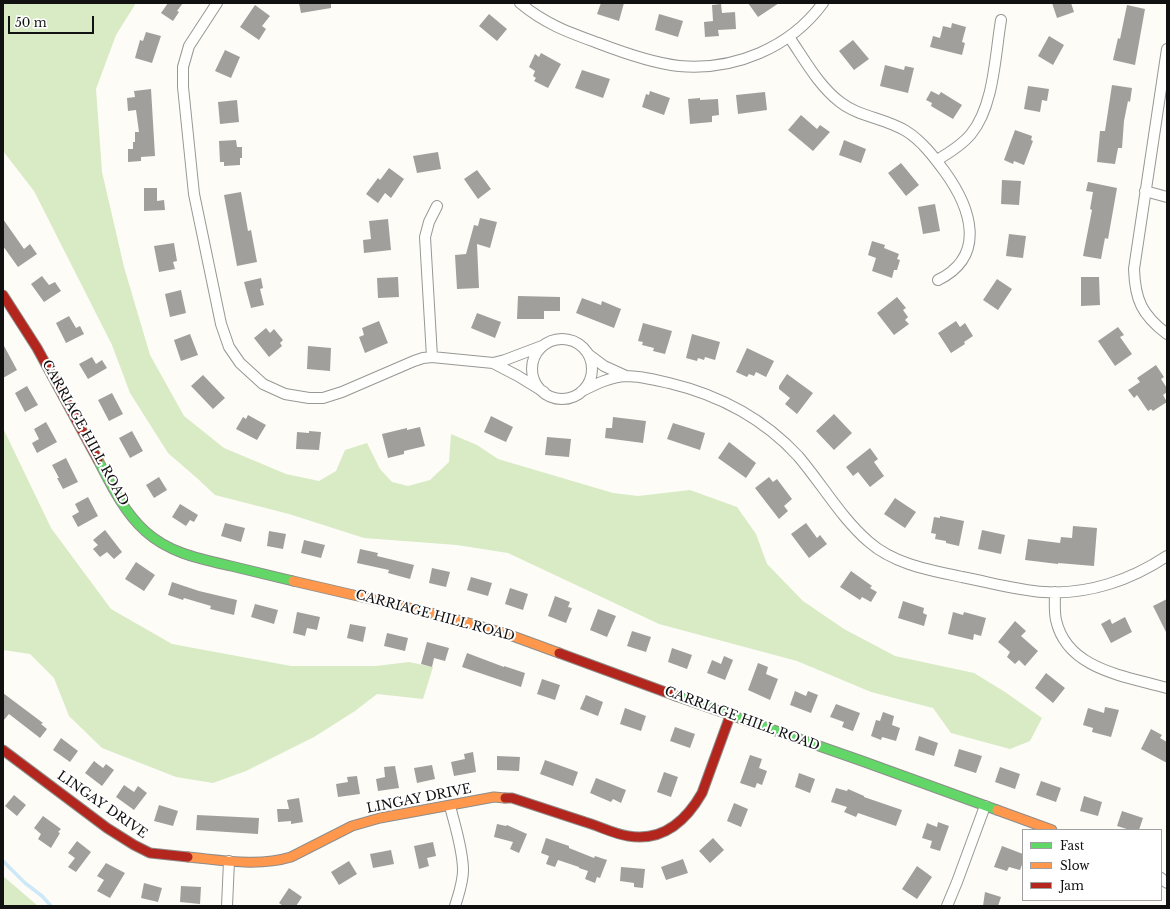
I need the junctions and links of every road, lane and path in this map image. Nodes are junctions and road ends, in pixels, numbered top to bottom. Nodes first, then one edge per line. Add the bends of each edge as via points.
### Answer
1 (217, 3) edge
2 (520, 3) edge
3 (823, 3) edge
4 (1001, 20) dead end
5 (789, 38) junction
6 (1167, 49) edge
7 (937, 160) junction
8 (1146, 191) junction
9 (1167, 197) edge
10 (437, 206) dead end
11 (938, 280) dead end
12 (3, 295) edge
13 (1167, 334) edge
14 (545, 344) junction
15 (588, 354) junction
16 (432, 357) junction
17 (493, 363) junction
18 (626, 376) junction
19 (582, 391) junction
20 (544, 392) junction
21 (1167, 556) edge
22 (1055, 592) junction
23 (1167, 688) edge
24 (730, 716) junction
25 (3, 750) edge
26 (450, 806) junction
27 (984, 806) junction
28 (1049, 829) edge
29 (229, 861) junction
30 (227, 906) edge
31 (455, 906) edge
32 (947, 906) edge

1 - 16 street via 189,46 183,87 194,194 221,324 233,354 250,374 271,388 292,396 316,398 342,392 414,361
2 - 5 street via 542,20 570,32 625,52 672,65 714,66 734,62
3 - 5 street via 808,22
4 - 7 street via 989,95 981,118 966,140
5 - 7 street via 816,77 836,98 854,111 907,132
6 - 8 street
7 - 11 street via 956,187 964,204 970,231 968,250 962,261 949,275
8 - 9 street
8 - 13 street via 1135,260 1136,288 1139,303 1147,316
10 - 16 street via 429,222 426,237
12 - 24 street, CARRIAGE HILL ROAD via 36,345 123,504 140,527 163,544 192,556 444,616 507,634
14 - 15 street via 567,339 579,344
14 - 17 street
14 - 20 street via 538,350 532,370 536,383
15 - 18 street via 604,366
15 - 19 street via 592,363 592,373 589,383
16 - 17 street
17 - 20 street
18 - 19 street via 601,382
18 - 22 street via 663,382 706,394 756,419 798,456 862,536 887,555 947,574 1032,591
19 - 20 street via 564,399 555,398
21 - 22 street via 1144,570 1112,584
22 - 23 street via 1055,613 1059,628 1066,642 1078,655 1099,668
24 - 26 street, LINGAY DRIVE via 697,803 681,822 660,834 628,836 506,797
24 - 27 street, CARRIAGE HILL ROAD
25 - 29 street, LINGAY DRIVE via 106,828 142,850 170,856
26 - 29 street, LINGAY DRIVE via 380,818 352,826 281,860
26 - 31 street via 463,869
27 - 28 street, CARRIAGE HILL ROAD
27 - 32 street
29 - 30 street

